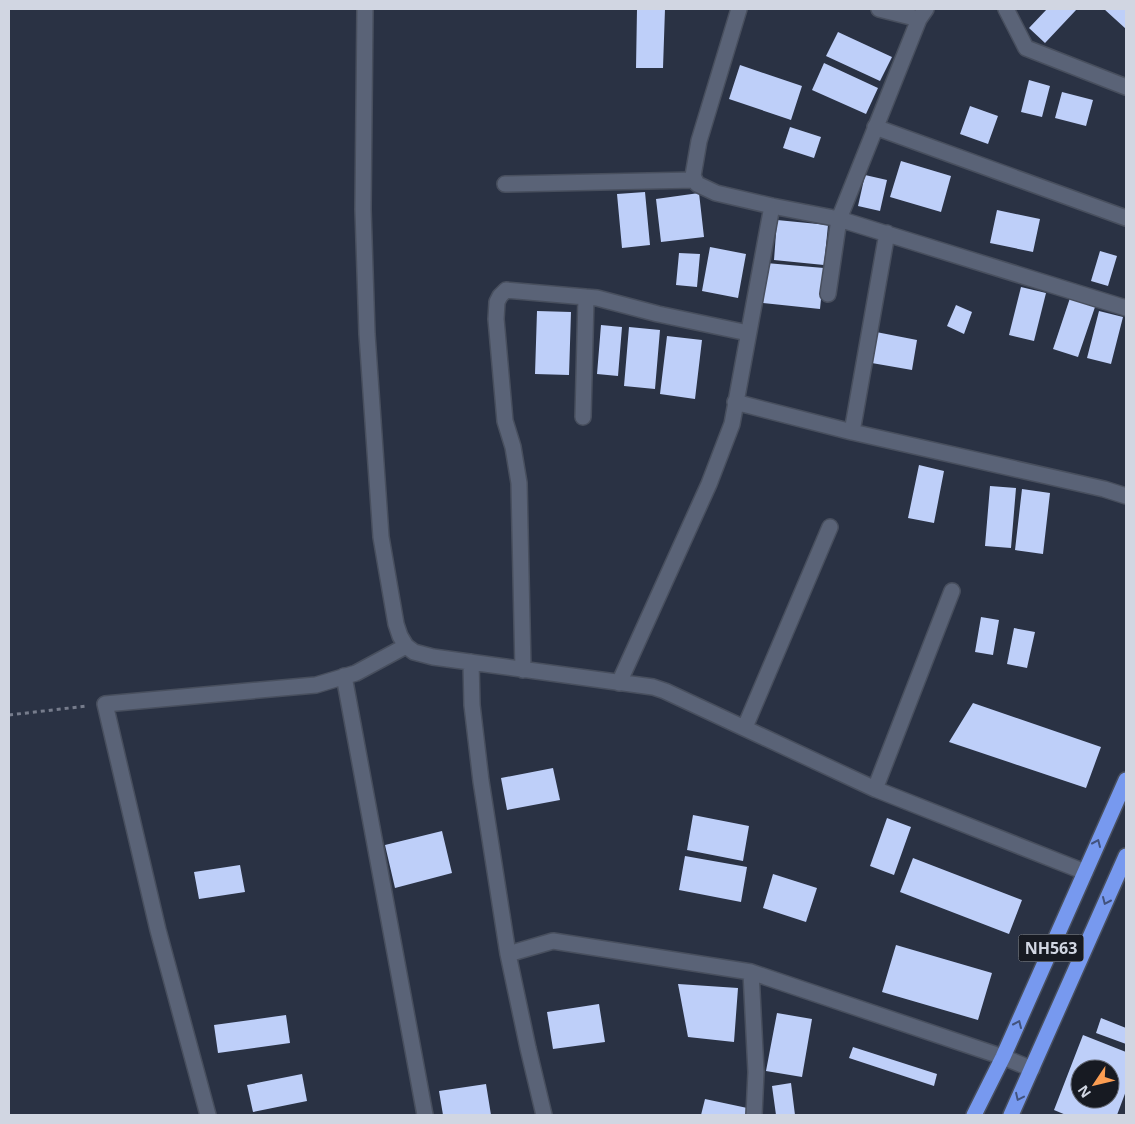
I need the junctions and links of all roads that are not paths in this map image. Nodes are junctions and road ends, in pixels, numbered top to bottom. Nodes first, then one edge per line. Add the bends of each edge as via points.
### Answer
1 (366, 9) edge
2 (739, 9) edge
3 (879, 9) edge
4 (1006, 9) edge
5 (922, 14) edge
6 (1126, 87) edge
7 (875, 127) junction
8 (695, 180) junction
9 (505, 184) dead end
10 (772, 206) junction
11 (1126, 218) edge
12 (839, 219) junction
13 (886, 233) junction
14 (828, 294) dead end
15 (586, 297) junction
16 (1126, 308) edge
17 (748, 333) junction
18 (735, 402) junction
19 (583, 416) dead end
20 (852, 432) junction
21 (1126, 496) edge
22 (830, 527) dead end
23 (952, 591) dead end
24 (406, 646) junction
25 (471, 662) junction
26 (523, 670) junction
27 (344, 676) junction
28 (619, 683) junction
29 (746, 727) junction
30 (1126, 780) edge
31 (875, 789) junction
32 (1126, 856) edge
33 (1084, 872) junction
34 (508, 954) junction
35 (750, 972) junction
36 (1003, 1057) junction
37 (1032, 1068) junction
38 (208, 1115) edge
39 (425, 1115) edge
40 (544, 1115) edge
41 (754, 1115) edge
42 (974, 1115) edge
43 (1010, 1115) edge

1 - 24 street via 363,209 366,334 381,537 396,624
2 - 8 street via 698,140
3 - 5 street
4 - 6 street via 1026,48
5 - 7 street
7 - 11 street
7 - 12 street
8 - 9 street
8 - 10 street via 716,193
10 - 12 street
10 - 17 street
12 - 13 street
12 - 14 street
13 - 16 street
13 - 20 street
15 - 17 street
15 - 19 street
15 - 26 street via 506,290 497,302 505,421 519,482
17 - 18 street
18 - 20 street
18 - 28 street via 732,424 709,484
20 - 21 street via 1104,488
22 - 29 street
23 - 31 street
24 - 25 street via 432,657
24 - 27 street via 356,673
25 - 26 street
25 - 34 street via 472,704 481,781
26 - 28 street
27 - 38 street via 316,685 105,704 158,930
27 - 39 street
28 - 29 street via 665,691
29 - 31 street
33 -> 30 highway, NH563
31 - 33 street
32 -> 37 highway, NH563
36 -> 33 highway, NH563
34 - 35 street via 553,941
34 - 40 street
35 - 36 street
35 - 41 street via 756,1072
36 - 37 street
36 - 42 highway, NH563
37 -> 43 highway, NH563

